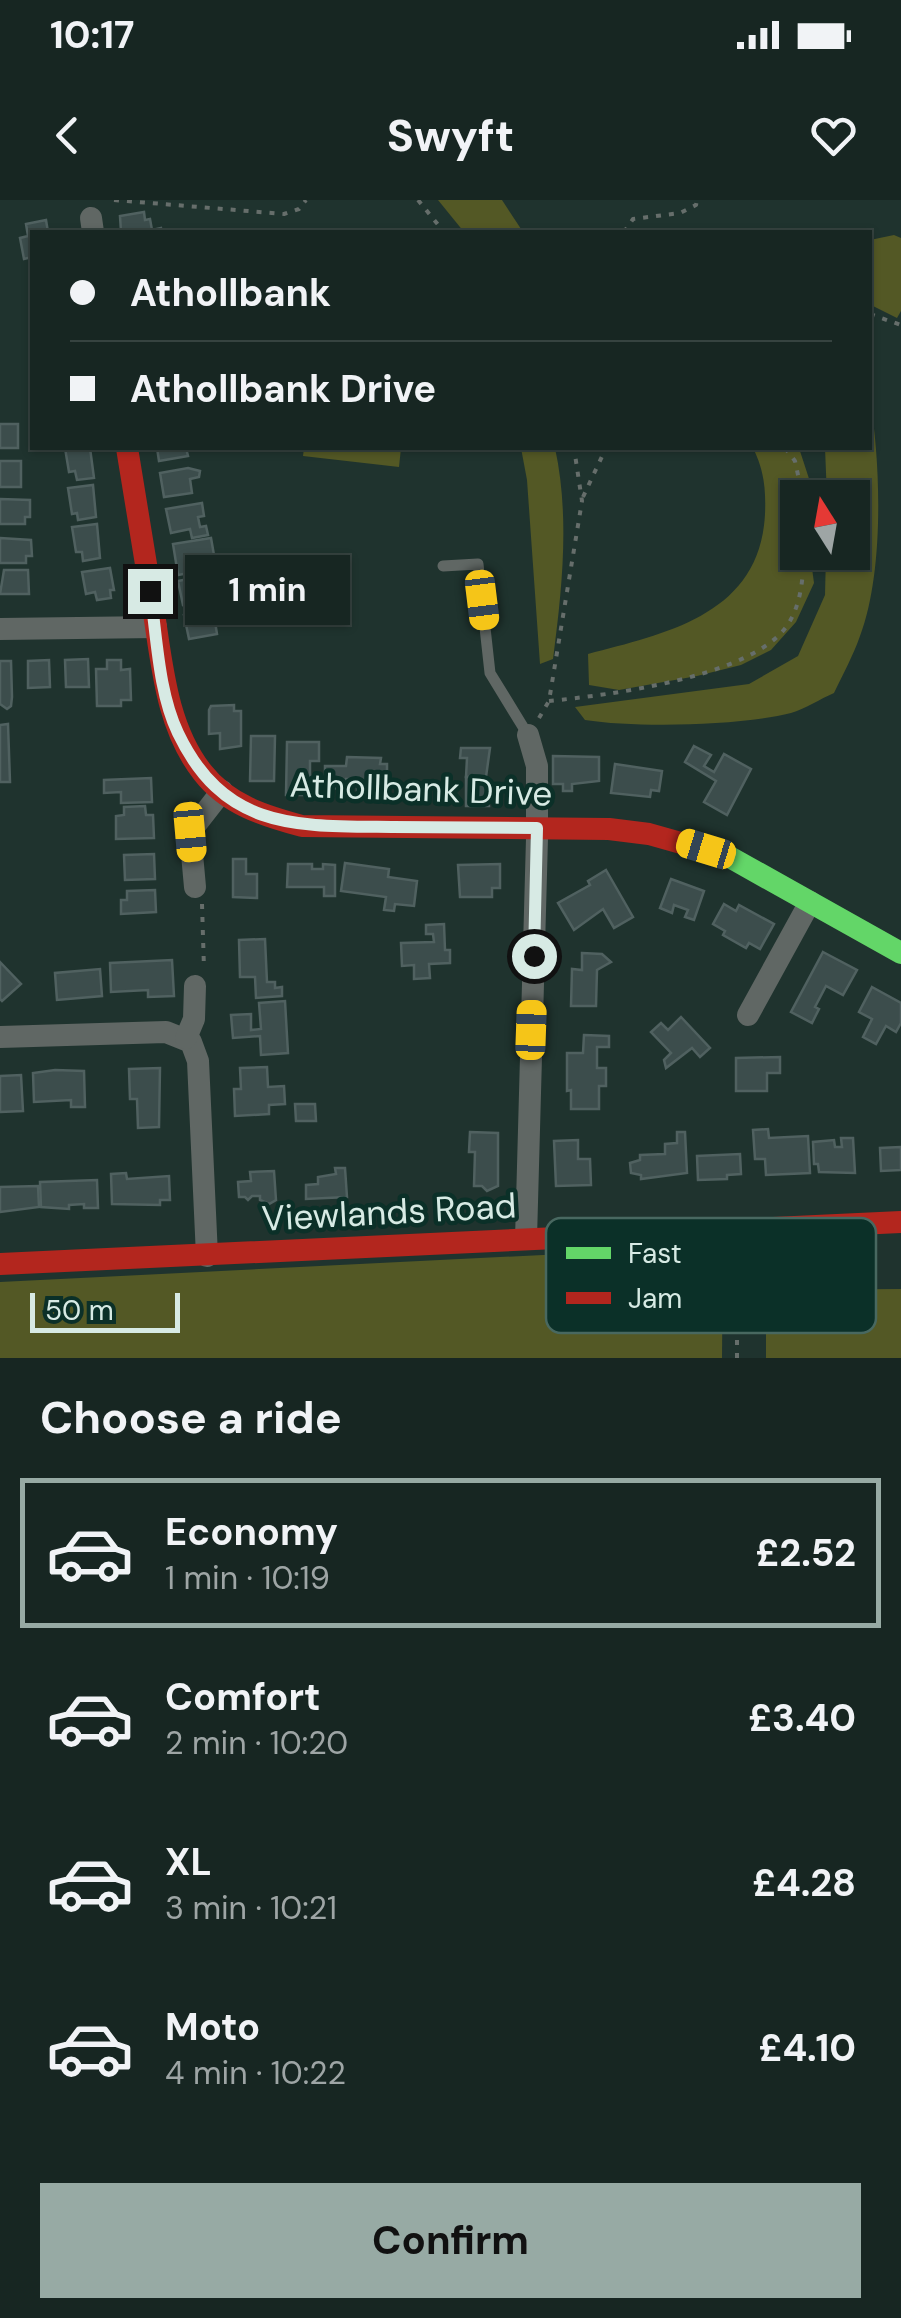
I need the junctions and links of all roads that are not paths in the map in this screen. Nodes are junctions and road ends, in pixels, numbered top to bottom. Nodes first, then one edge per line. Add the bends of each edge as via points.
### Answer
1 (127, 450) edge
2 (443, 566) dead end
3 (156, 627) junction
4 (0, 629) edge
5 (528, 735) joint
6 (222, 791) junction
7 (537, 828) junction
8 (194, 887) road end
9 (810, 902) junction
10 (901, 953) edge
11 (194, 986) road end
12 (748, 1015) dead end
13 (0, 1037) edge
14 (186, 1038) junction
15 (901, 1222) edge
16 (876, 1223) edge
17 (546, 1239) edge
18 (526, 1240) junction
19 (207, 1256) junction
20 (0, 1264) edge

1 - 3 street, Athollbank Drive
2 - 5 lane via 478,564 490,673
3 - 4 street
3 - 6 street, Athollbank Drive via 178,732 198,768
5 - 7 street via 537,766
6 - 7 street, Athollbank Drive via 259,814 302,826
6 - 8 street via 190,832
7 - 9 street, Athollbank Drive via 609,829 686,843 742,862
7 - 18 street
9 - 10 street, Athollbank Drive
9 - 12 street
11 - 14 street via 194,1019
13 - 14 street via 166,1032
14 - 19 street via 198,1056
15 - 16 street, Viewlands Road
17 - 18 street, Viewlands Road
18 - 19 street, Viewlands Road
19 - 20 street, Viewlands Road

